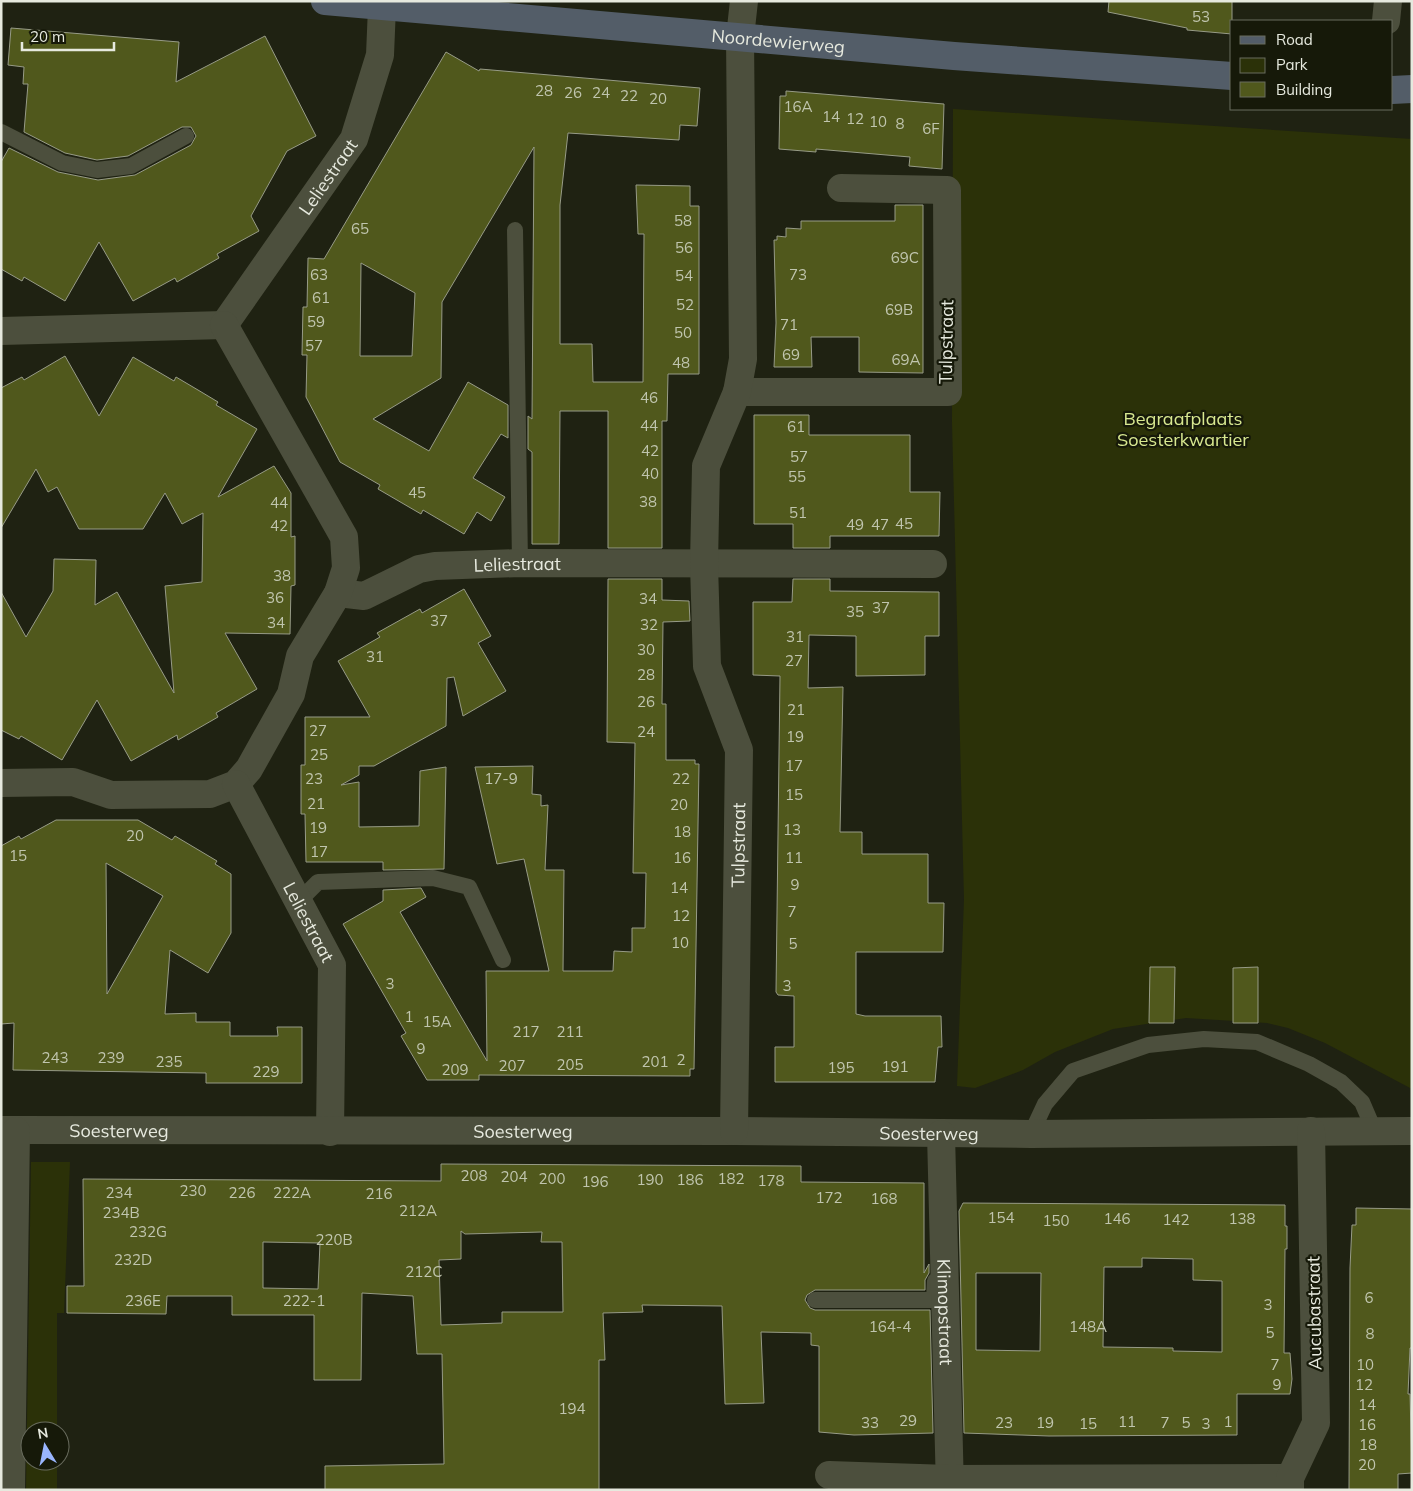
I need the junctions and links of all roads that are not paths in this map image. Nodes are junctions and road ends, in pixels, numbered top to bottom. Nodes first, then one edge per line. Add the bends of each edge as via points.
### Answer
1 (325, 1) edge
2 (744, 1) edge
3 (1388, 1) edge
4 (382, 7) junction
5 (465, 7) edge
6 (1386, 20) edge
7 (740, 37) junction
8 (1230, 76) edge
9 (1412, 89) edge
10 (1393, 90) edge
11 (1, 132) edge
12 (186, 136) dead end
13 (841, 188) dead end
14 (516, 230) dead end
15 (224, 325) junction
16 (1, 331) edge
17 (737, 392) junction
18 (520, 563) junction
19 (704, 564) junction
20 (933, 564) dead end
21 (338, 593) junction
22 (1, 783) edge
23 (236, 784) junction
24 (298, 902) junction
25 (504, 960) dead end
26 (1374, 1130) junction
27 (9, 1131) edge
28 (734, 1131) junction
29 (1311, 1131) junction
30 (1412, 1131) edge
31 (330, 1132) junction
32 (938, 1134) junction
33 (1031, 1134) junction
34 (815, 1300) dead end
35 (8, 1473) edge
36 (829, 1475) dead end
37 (949, 1484) edge
38 (1290, 1484) edge

1 - 4 street, Noordewierweg
2 - 7 street, Tulpstraat
3 - 6 street
4 - 5 street, Noordewierweg
4 - 15 street, Leliestraat via 380,55 354,139
5 - 7 street, Noordewierweg
7 - 8 street, Noordewierweg
7 - 17 street, Tulpstraat via 743,359
9 - 10 street
11 - 12 lane via 62,163 97,170 130,166
13 - 17 street, Tulpstraat via 947,190 948,392
14 - 18 lane
15 - 16 street
15 - 21 street via 344,537 346,568
17 - 19 street, Tulpstraat via 706,466
18 - 19 street, Leliestraat
18 - 21 street, Leliestraat via 419,569 364,596
19 - 20 street
19 - 28 street, Tulpstraat via 707,666 739,750
21 - 23 street via 300,656 291,694 249,769
22 - 23 street via 73,782 110,794 210,794
23 - 24 street, Leliestraat
24 - 25 lane via 318,882 433,878 469,887
24 - 31 street, Leliestraat via 332,965
26 - 29 street, Soesterweg
26 - 30 street, Soesterweg
26 - 33 lane via 1362,1102 1341,1082 1310,1064 1257,1042 1204,1039 1148,1045 1073,1071 1046,1104
27 - 31 street, Soesterweg
27 - 35 street, Soesterweg
28 - 31 street, Soesterweg
28 - 32 street, Soesterweg
29 - 33 street, Soesterweg
29 - 38 street, Aucubastraat via 1316,1424
32 - 33 street, Soesterweg
32 - 34 lane via 934,1300
32 - 37 street, Klimopstraat
36 - 37 street
37 - 38 street

